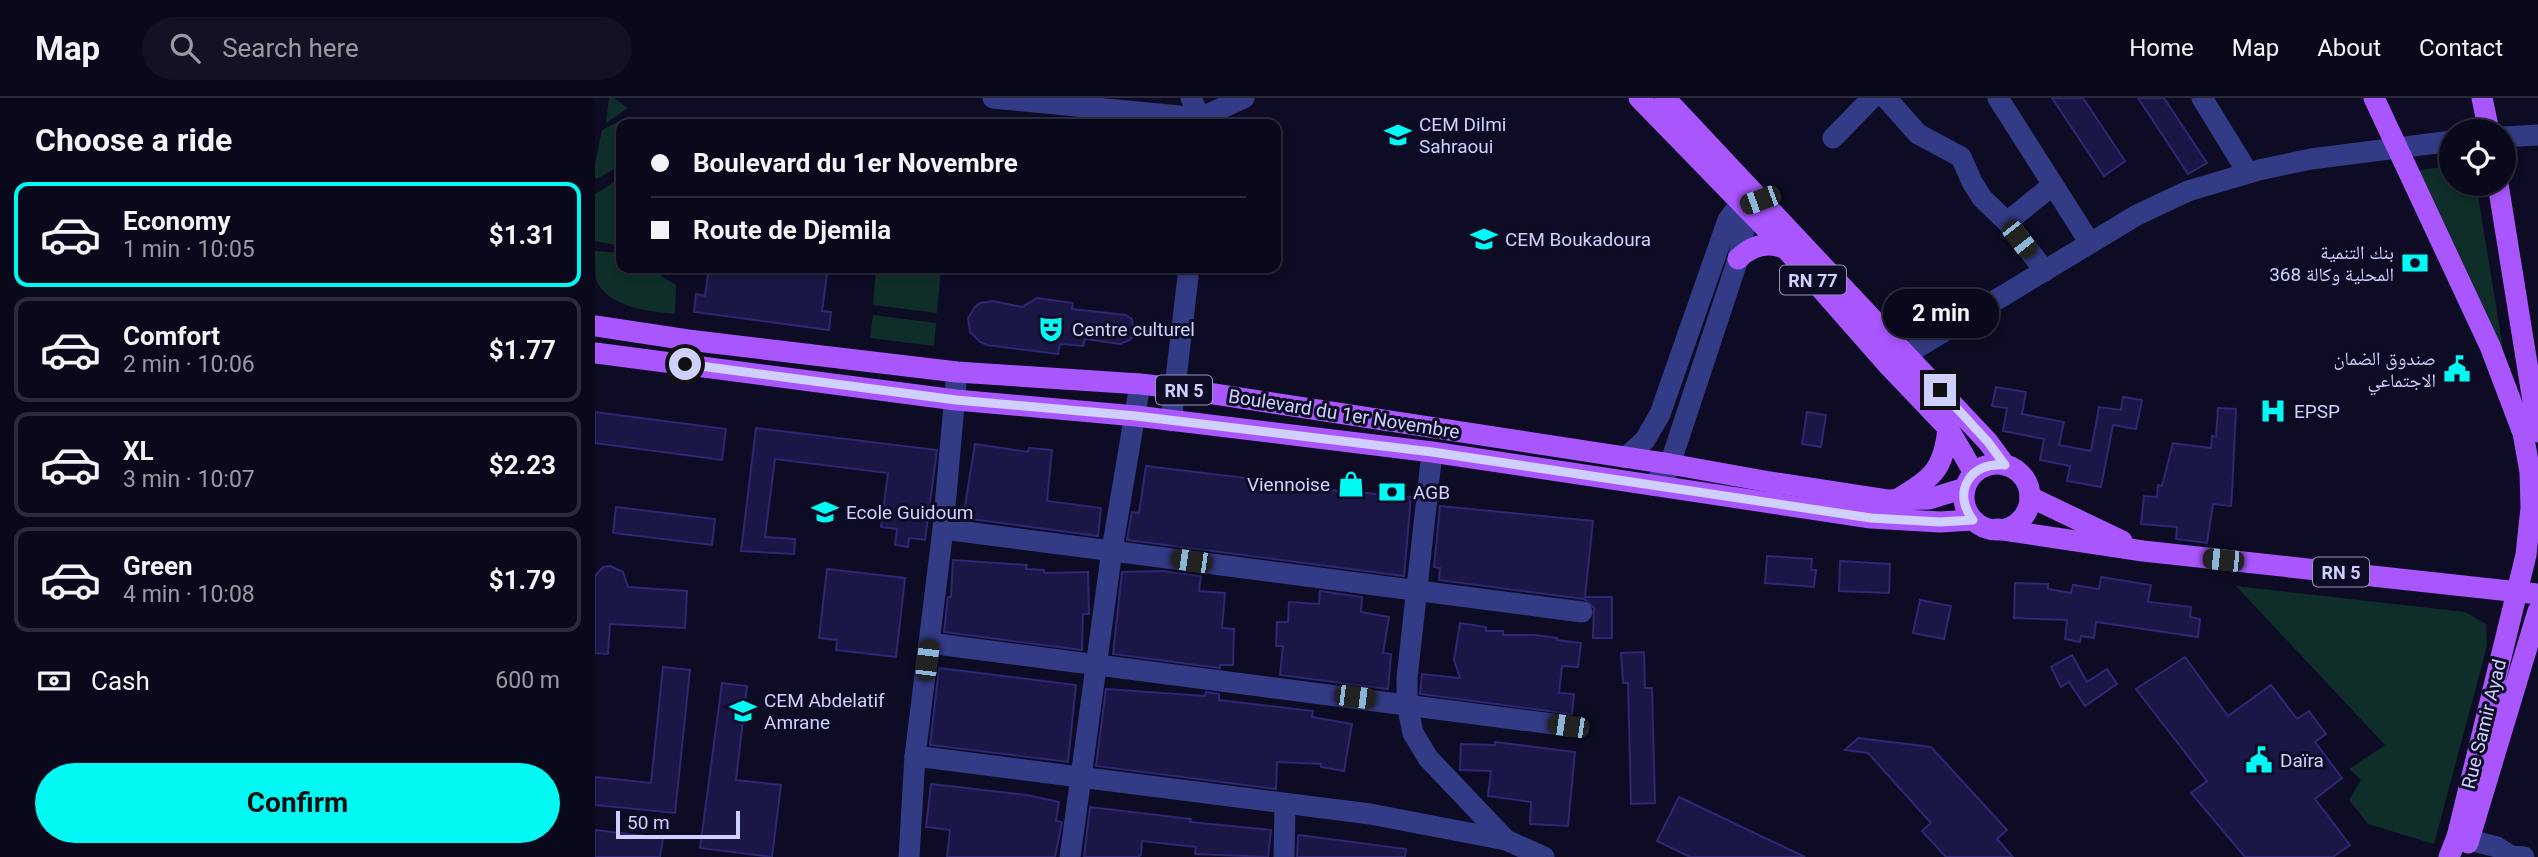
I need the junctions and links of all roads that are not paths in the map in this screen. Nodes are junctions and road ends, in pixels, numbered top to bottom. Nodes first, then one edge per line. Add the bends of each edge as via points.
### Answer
1 (993, 98) edge
2 (1244, 98) edge
3 (1639, 98) edge
4 (1872, 98) edge
5 (1886, 98) edge
6 (1998, 98) edge
7 (2202, 98) edge
8 (2374, 98) edge
9 (2482, 98) edge
10 (1674, 101) edge
11 (1197, 113) edge
12 (2486, 119) edge
13 (2538, 135) edge
14 (2516, 136) edge
15 (1833, 138) dead end
16 (2439, 143) edge
17 (2397, 149) junction
18 (2248, 173) junction
19 (2053, 185) junction
20 (2500, 196) edge
21 (1752, 203) junction
22 (2007, 222) junction
23 (2090, 243) junction
24 (1786, 249) junction
25 (1738, 259) junction
26 (2045, 271) junction
27 (1188, 273) edge
28 (595, 326) edge
29 (595, 353) edge
30 (1897, 359) junction
31 (957, 372) junction
32 (1140, 384) junction
33 (1175, 388) junction
34 (956, 400) junction
35 (1136, 416) junction
36 (1171, 421) junction
37 (1948, 428) junction
38 (2538, 432) edge
39 (1432, 452) junction
40 (1625, 458) junction
41 (1670, 464) junction
42 (2005, 465) junction
43 (1969, 481) junction
44 (1652, 485) junction
45 (1769, 492) junction
46 (2030, 497) junction
47 (1897, 500) junction
48 (1973, 520) junction
49 (943, 529) junction
50 (1997, 529) junction
51 (1112, 550) junction
52 (2143, 551) junction
53 (1417, 590) junction
54 (2516, 590) junction
55 (2538, 594) edge
56 (2538, 611) edge
57 (1581, 612) dead end
58 (929, 643) junction
59 (1095, 664) junction
60 (1407, 704) junction
61 (1568, 726) dead end
62 (2489, 743) junction
63 (915, 756) junction
64 (1079, 778) junction
65 (1285, 804) junction
66 (1506, 840) junction
67 (2457, 851) edge
68 (909, 857) edge
69 (1070, 857) edge
70 (1284, 857) edge
71 (1544, 857) edge
72 (2513, 857) edge

1 - 11 street
2 - 11 street
3 - 21 main road, RN 77
4 - 15 street
5 - 22 street via 1918,134 1961,157 1982,198
6 - 19 street
7 - 18 street
8 - 17 main road, Rue Samir Ayad
9 - 12 main road
10 - 21 main road, RN 77 via 1738,176
13 - 14 street
16 - 17 street
17 - 18 street via 2311,159
17 - 54 main road, Rue Samir Ayad via 2490,346 2523,433 2531,508 2526,555
18 - 23 street via 2188,191
19 - 22 street
19 - 23 street
20 - 38 main road
21 - 24 main road, RN 77
21 - 25 street
21 - 30 main road, RN 77
21 - 40 street via 1728,220 1660,414 1645,440
22 - 26 street
23 - 26 street
24 - 25 main road via 1760,245
24 - 30 main road, RN 77
25 - 41 street
26 - 30 street
27 - 33 street
28 - 31 main road, Boulevard du 1er Novembre / RN 5
29 - 34 main road, Boulevard du 1er Novembre / RN 5
30 - 37 main road, RN 77
30 - 42 main road, RN 77 via 1988,442
31 - 32 main road, Boulevard du 1er Novembre / RN 5
31 - 34 street
32 - 33 main road, Boulevard du 1er Novembre / RN 5
32 - 35 street
33 - 36 street
33 - 40 main road, Boulevard du 1er Novembre / RN 5
34 - 35 main road, Boulevard du 1er Novembre / RN 5
34 - 49 street
35 - 36 main road, Boulevard du 1er Novembre / RN 5
35 - 51 street
36 - 39 main road, Boulevard du 1er Novembre / RN 5
37 - 43 main road, RN 77
37 - 47 main road via 1945,450 1933,475
39 - 44 main road, Boulevard du 1er Novembre / RN 5
39 - 53 street
40 - 41 main road, Boulevard du 1er Novembre / RN 5
41 - 44 street
41 - 45 main road, Boulevard du 1er Novembre / RN 5
42 - 43 main road via 1988,465
42 - 46 main road via 2025,480
43 - 47 main road, Boulevard du 1er Novembre / RN 5 via 1929,499
43 - 48 main road via 1965,505
44 - 45 main road, Boulevard du 1er Novembre / RN 5
45 - 47 main road, Boulevard du 1er Novembre / RN 5
45 - 48 main road, Boulevard du 1er Novembre / RN 5 via 1871,518
46 - 50 main road via 2020,520
46 - 52 main road, RN 5
48 - 50 main road
49 - 51 street
49 - 58 street
50 - 52 main road, RN 5
51 - 53 street
51 - 59 street
52 - 54 main road, RN 5
53 - 57 street
53 - 60 street
54 - 55 main road, RN 5
54 - 62 main road, Rue Samir Ayad
56 - 62 main road, Rue Samir Ayad
58 - 59 street
58 - 63 street
59 - 60 street
59 - 64 street
60 - 61 street
60 - 66 street via 1413,733 1428,758
62 - 67 main road, Rue Samir Ayad
63 - 64 street
63 - 68 street
64 - 65 street
64 - 69 street
65 - 66 street via 1370,814
65 - 70 street
66 - 71 street
67 - 72 street via 2497,847

